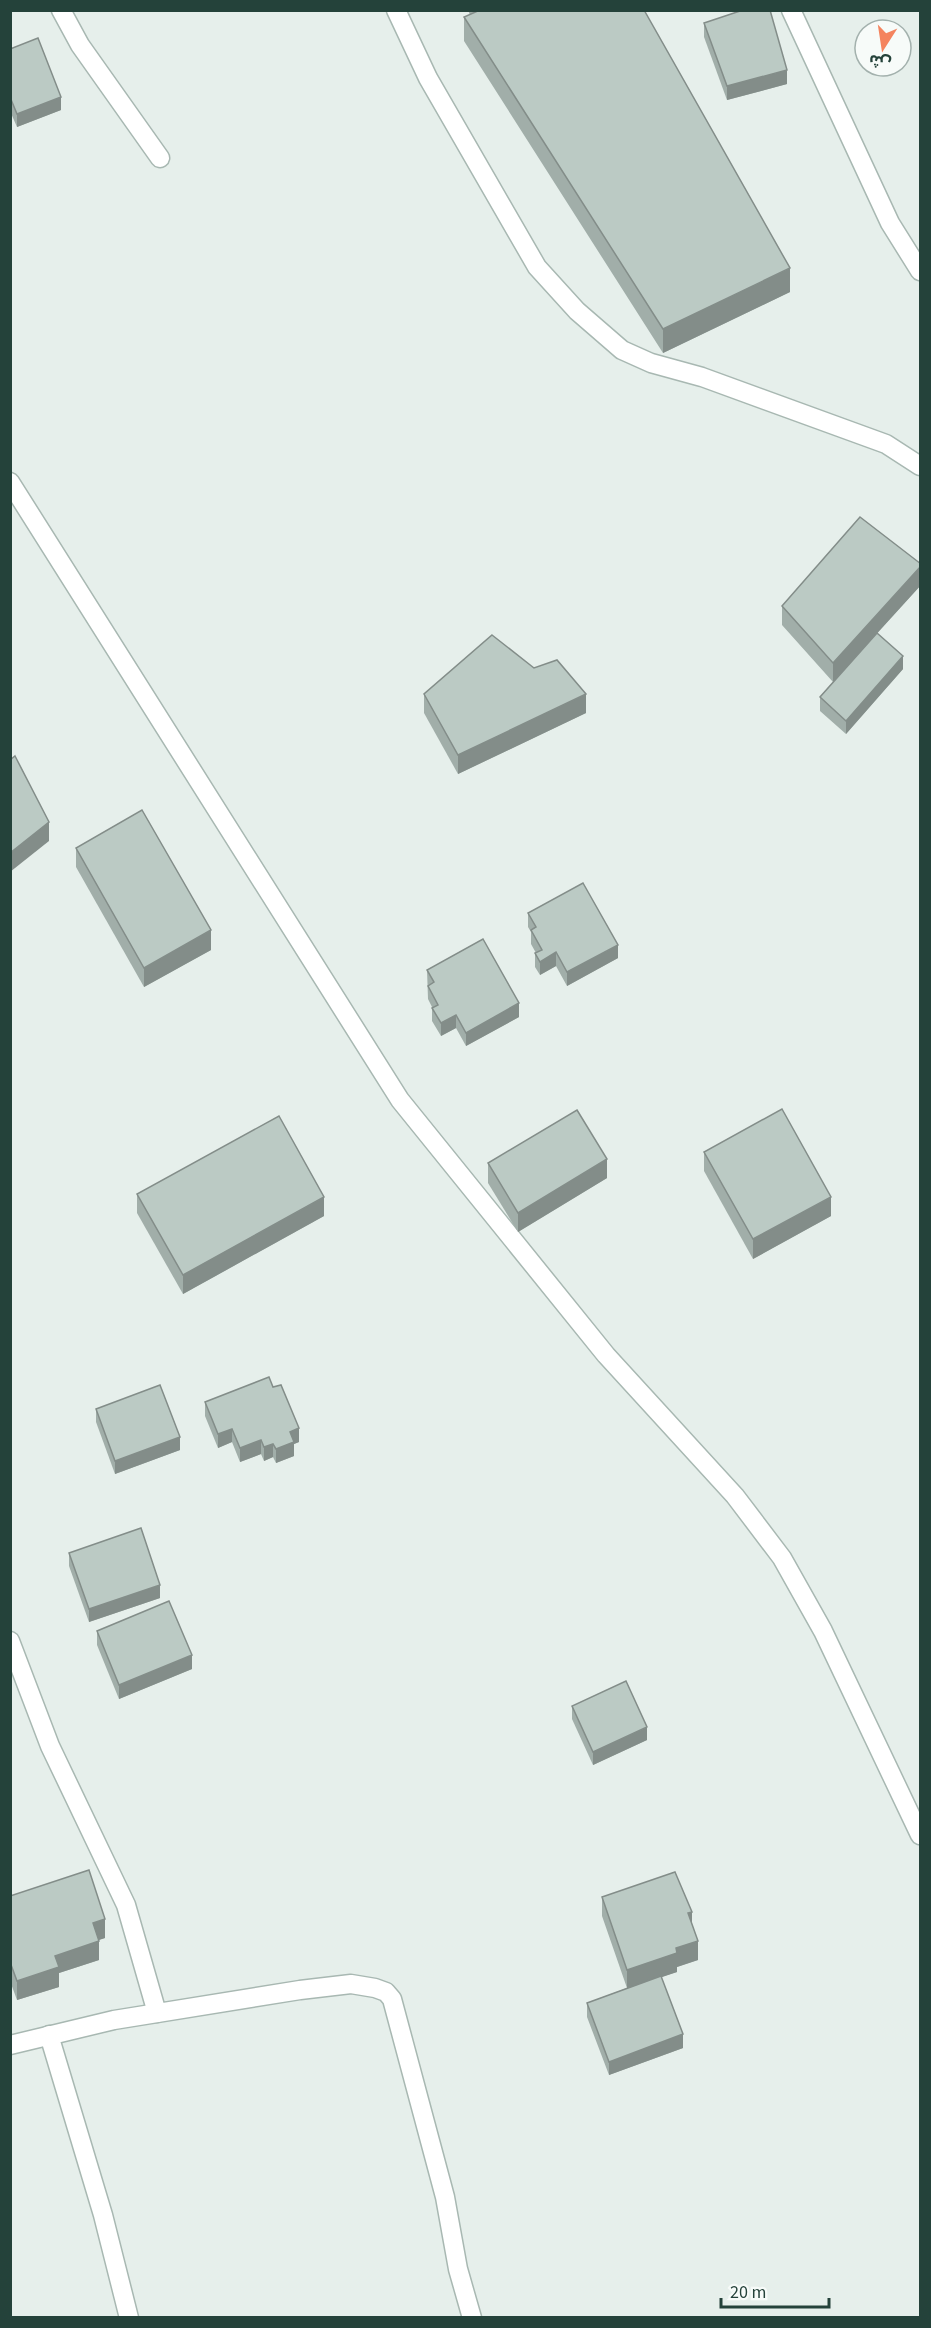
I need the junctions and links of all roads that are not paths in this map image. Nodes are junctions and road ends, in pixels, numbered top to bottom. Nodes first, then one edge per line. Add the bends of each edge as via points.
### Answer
1 (61, 10) edge
2 (396, 10) edge
3 (791, 10) edge
4 (160, 158) dead end
5 (921, 271) edge
6 (921, 466) edge
7 (10, 482) edge
8 (10, 1641) edge
9 (921, 1835) edge
10 (157, 2013) junction
11 (49, 2035) junction
12 (10, 2045) edge
13 (129, 2318) edge
14 (472, 2318) edge

1 - 4 street via 80,45
2 - 6 street via 428,78 537,267 577,311 622,350 886,444
3 - 5 street via 890,223
7 - 9 street via 400,1100 606,1355 735,1496 782,1558 823,1631
8 - 10 street via 50,1746 126,1905
10 - 11 street
10 - 14 street via 351,1984 386,1992 392,1999 445,2198
11 - 12 street
11 - 13 street

